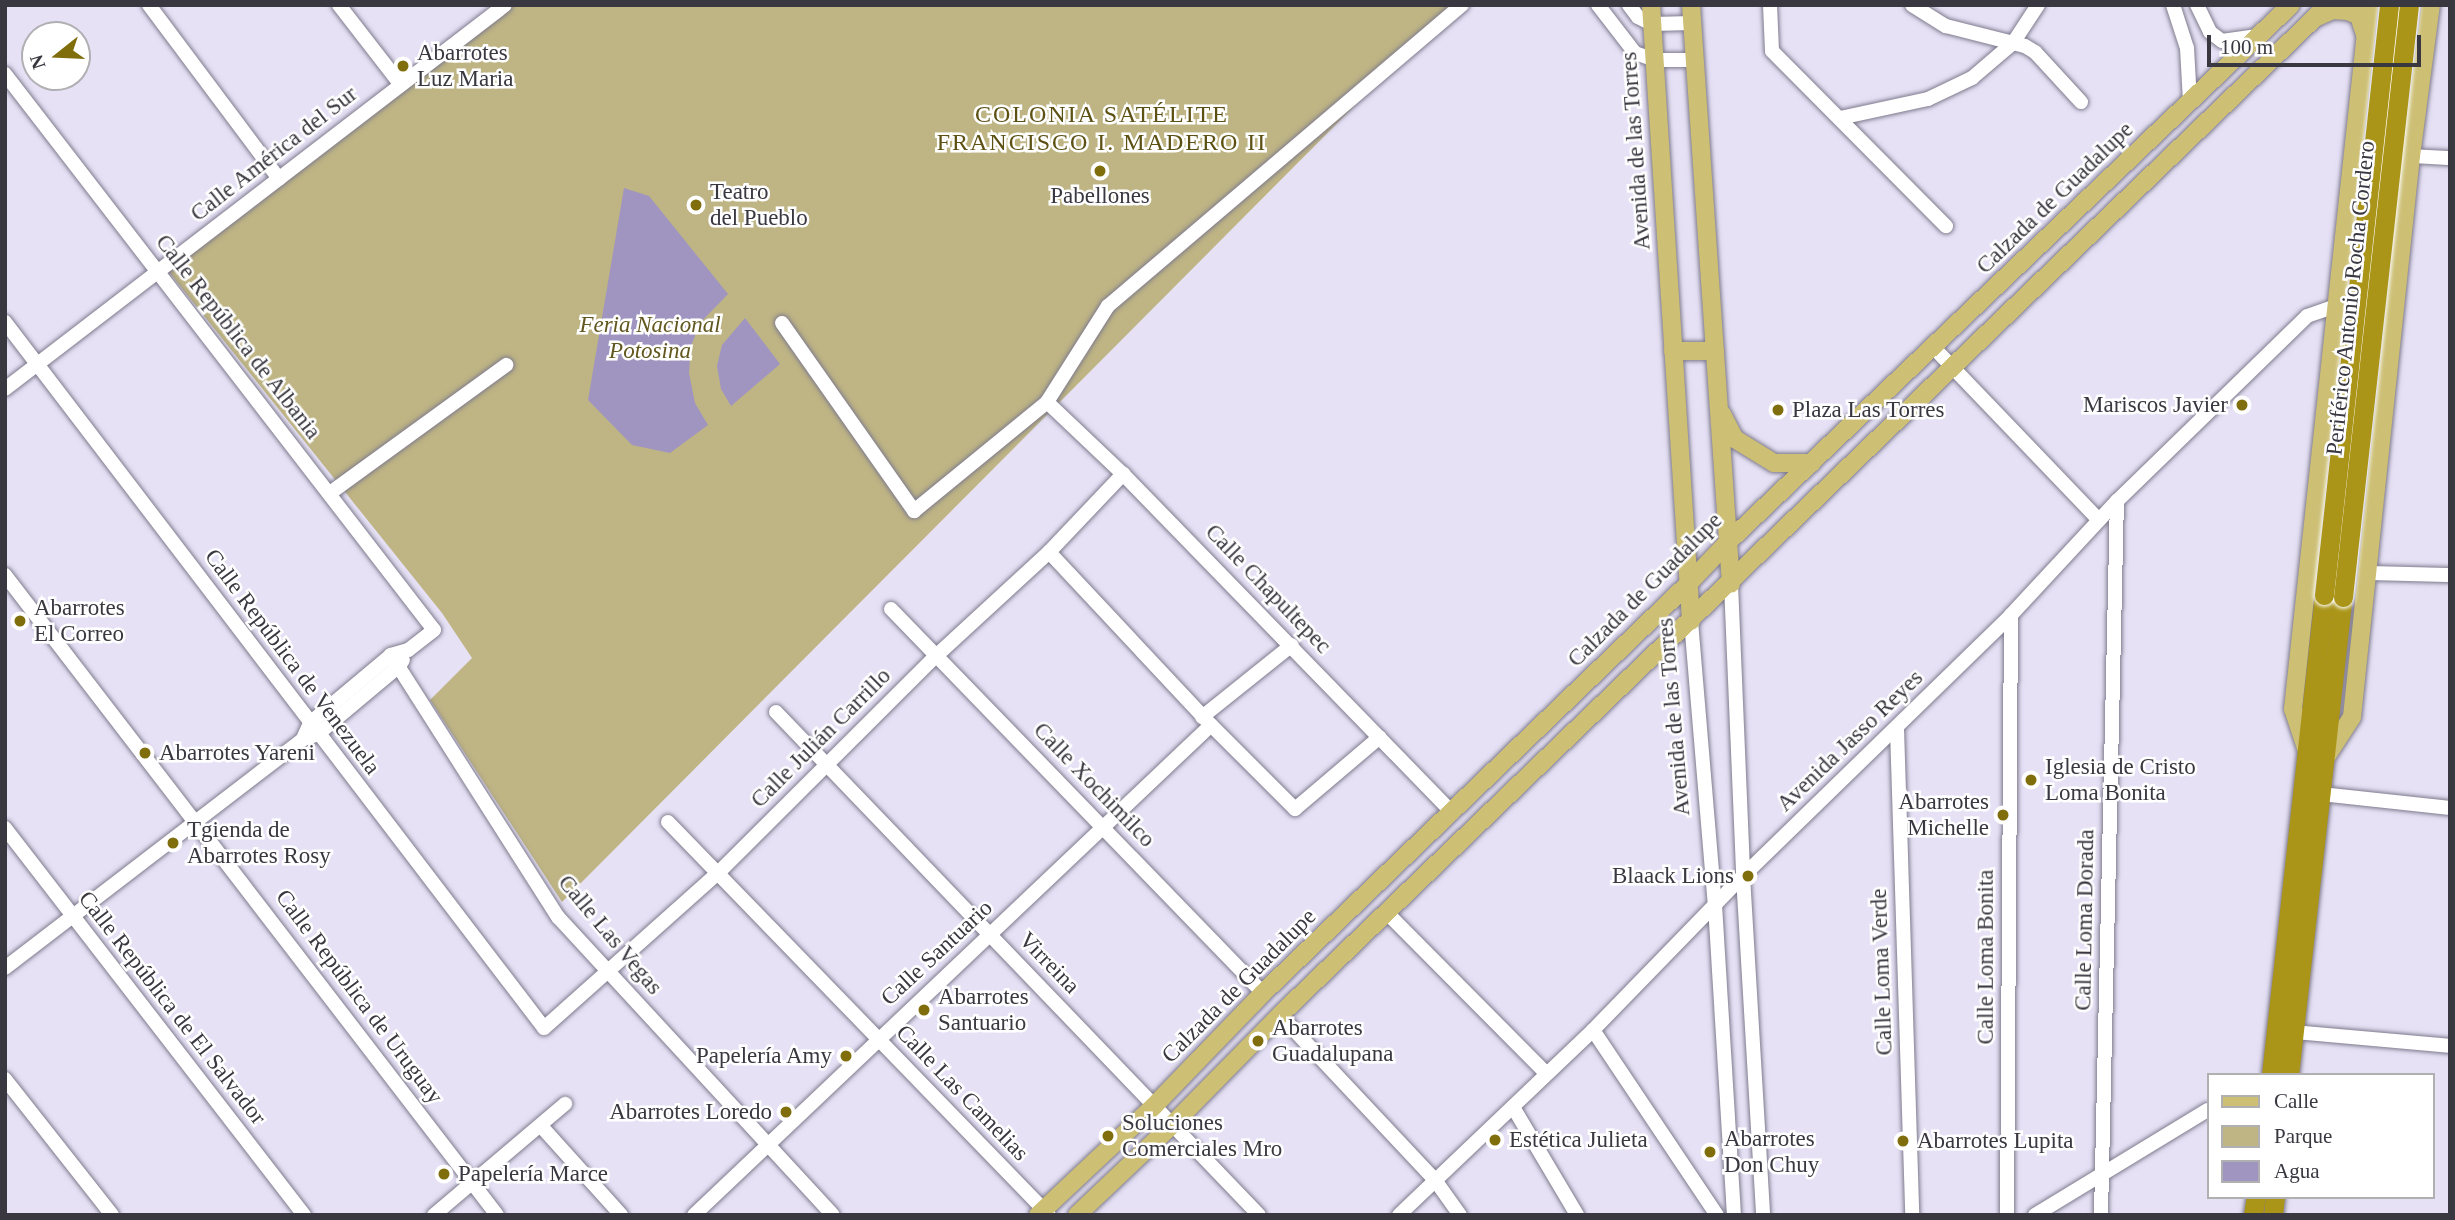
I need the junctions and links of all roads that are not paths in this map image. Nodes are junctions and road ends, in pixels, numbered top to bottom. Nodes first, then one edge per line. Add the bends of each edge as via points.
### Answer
1 (149, 5) edge
2 (339, 5) edge
3 (505, 5) edge
4 (1462, 5) edge
5 (1598, 5) edge
6 (1629, 5) edge
7 (1651, 5) edge
8 (1770, 5) edge
9 (1912, 5) edge
10 (2038, 5) edge
11 (2173, 5) edge
12 (2197, 5) edge
13 (2291, 5) edge
14 (2328, 5) edge
15 (2369, 5) edge
16 (2389, 5) edge
17 (2409, 5) edge
18 (2431, 5) edge
19 (1692, 14) edge
20 (2314, 19) junction
21 (1653, 24) junction
22 (2365, 34) junction
23 (2258, 36) junction
24 (2013, 43) junction
25 (2426, 46) junction
26 (1655, 60) junction
27 (1695, 60) junction
28 (5, 74) edge
29 (401, 85) junction
30 (2081, 102) dead end
31 (2190, 102) junction
32 (1840, 118) junction
33 (2411, 156) junction
34 (2450, 158) edge
35 (279, 178) junction
36 (1946, 226) dead end
37 (158, 272) junction
38 (2336, 306) junction
39 (5, 322) edge
40 (782, 323) dead end
41 (1934, 348) junction
42 (1673, 351) junction
43 (1715, 351) junction
44 (38, 365) junction
45 (506, 365) dead end
46 (1953, 368) junction
47 (5, 390) edge
48 (1047, 402) junction
49 (1719, 407) junction
50 (1812, 463) junction
51 (1123, 474) junction
52 (330, 493) junction
53 (2117, 500) junction
54 (2099, 520) junction
55 (1728, 542) junction
56 (1049, 552) junction
57 (2367, 573) junction
58 (5, 575) edge
59 (2450, 575) edge
60 (1688, 584) junction
61 (1731, 584) junction
62 (2334, 596) junction
63 (891, 610) dead end
64 (2011, 615) junction
65 (1691, 621) junction
66 (1292, 645) junction
67 (936, 656) junction
68 (395, 661) junction
69 (1591, 679) junction
70 (1609, 698) junction
71 (776, 712) dead end
72 (1207, 721) junction
73 (314, 728) junction
74 (1897, 729) junction
75 (1380, 737) junction
76 (2317, 756) junction
77 (826, 764) junction
78 (2321, 794) junction
79 (2450, 808) edge
80 (1452, 813) junction
81 (195, 820) junction
82 (668, 822) dead end
83 (1103, 826) junction
84 (5, 828) edge
85 (718, 873) junction
86 (1743, 876) junction
87 (1715, 905) junction
88 (1387, 913) junction
89 (72, 916) junction
90 (990, 934) junction
91 (5, 968) edge
92 (608, 972) junction
93 (1263, 993) junction
94 (1280, 1015) junction
95 (544, 1028) joint
96 (1592, 1030) junction
97 (2294, 1032) junction
98 (879, 1039) junction
99 (2450, 1046) edge
100 (1546, 1073) junction
101 (2274, 1073) edge
102 (2274, 1073) edge
103 (5, 1079) edge
104 (565, 1104) dead end
105 (1154, 1105) junction
106 (1513, 1107) junction
107 (2206, 1111) edge
108 (1173, 1124) junction
109 (541, 1126) junction
110 (768, 1145) junction
111 (2102, 1176) junction
112 (1435, 1180) junction
113 (473, 1184) junction
114 (1043, 1213) edge
115 (112, 1215) edge
116 (304, 1215) edge
117 (434, 1215) edge
118 (497, 1215) edge
119 (621, 1215) edge
120 (694, 1215) edge
121 (833, 1215) edge
122 (1077, 1215) edge
123 (1259, 1215) edge
124 (1399, 1215) edge
125 (1460, 1215) edge
126 (1577, 1215) edge
127 (1717, 1215) edge
128 (1734, 1215) edge
129 (1763, 1215) edge
130 (1912, 1215) edge
131 (2007, 1215) edge
132 (2035, 1215) edge
133 (2101, 1215) edge

1 - 35 street
2 - 29 street
3 - 29 street, Calle América del Sur
4 - 48 street via 1108,306
5 - 26 street via 1635,53
6 - 21 street via 1638,17
7 - 21 main road, Avenida de las Torres
8 - 32 street via 1772,51
9 - 24 street via 1946,26
10 - 24 street
11 - 31 street via 2187,48
12 - 23 street via 2210,32 2222,41
13 - 23 main road, Calzada de Guadalupe
14 - 20 main road
15 - 22 main road
16 - 62 highway, Periférico Antonio Rocha Cordero, bridge
17 - 62 highway, Periférico Antonio Rocha Cordero, bridge
18 - 25 main road
19 - 21 street
19 - 27 main road
20 - 22 main road via 2333,10 2348,10 2359,16
20 - 46 main road
21 - 26 main road, Avenida de las Torres
22 - 25 main road via 2374,16 2390,6 2400,6 2423,22
22 - 38 main road
23 - 31 main road, Calzada de Guadalupe
24 - 30 street via 2035,52
24 - 32 street via 1995,62 1950,90 1875,113
25 - 33 main road
26 - 27 street
26 - 42 main road, Avenida de las Torres
27 - 43 main road
28 - 37 street, Calle República de Albania
29 - 35 street, Calle América del Sur
31 - 41 main road, Calzada de Guadalupe
32 - 36 street
33 - 34 street
33 - 57 main road
35 - 37 street, Calle América del Sur
37 - 44 street, Calle América del Sur
37 - 52 street, Calle República de Albania
38 - 53 street, Avenida Jasso Reyes via 2307,316
38 - 76 main road via 2293,709
39 - 44 street, Calle República de Venezuela
40 - 48 street via 914,510
41 - 46 street
41 - 50 main road, Calzada de Guadalupe
42 - 43 main road
42 - 60 main road, Avenida de las Torres
43 - 49 main road
44 - 47 street, Calle América del Sur
44 - 73 street, Calle República de Venezuela
45 - 52 street
46 - 54 street
46 - 61 main road
48 - 51 street, Calle Chapultepec
49 - 50 main road via 1735,439 1774,463
49 - 55 main road
50 - 55 main road, Calzada de Guadalupe
51 - 56 street, Calle Julián Carrillo
51 - 66 street, Calle Chapultepec
52 - 68 street, Calle República de Albania via 434,630
53 - 54 street, Avenida Jasso Reyes
53 - 111 street, Calle Loma Dorada
54 - 64 street, Avenida Jasso Reyes
55 - 60 main road, Calzada de Guadalupe
55 - 61 main road
56 - 67 street, Calle Julián Carrillo
56 - 72 street
57 - 59 street
57 - 76 main road via 2353,718
58 - 81 street, Calle República de Uruguay
60 - 65 main road, Avenida de las Torres
60 - 69 main road, Calzada de Guadalupe
61 - 65 main road
61 - 86 street
62 - 76 highway
63 - 67 street, Calle Xochimilco
64 - 74 street, Avenida Jasso Reyes
64 - 131 street, Calle Loma Bonita
65 - 70 main road
65 - 87 street, Avenida de las Torres
66 - 72 street, Calle Santuario
66 - 75 street, Calle Chapultepec
67 - 77 street, Calle Julián Carrillo
67 - 83 street, Calle Xochimilco
68 - 73 street
68 - 92 street, Calle Las Vegas via 558,917
69 - 70 main road
69 - 80 main road, Calzada de Guadalupe
70 - 88 main road
71 - 77 street, Virreina
72 - 75 street via 1294,808
72 - 83 street, Calle Santuario
73 - 81 street
73 - 95 street, Calle República de Venezuela
74 - 86 street, Avenida Jasso Reyes
74 - 130 street, Calle Loma Verde
75 - 80 street, Calle Chapultepec
76 - 78 highway
76 - 101 highway
77 - 85 street, Calle Julián Carrillo
77 - 90 street, Virreina
78 - 79 street
78 - 97 highway
80 - 93 main road, Calzada de Guadalupe
81 - 89 street
81 - 113 street, Calle República de Uruguay
82 - 85 street, Calle Las Camelias
83 - 90 street, Calle Santuario
83 - 93 street, Calle Xochimilco
84 - 89 street, Calle República de El Salvador
85 - 92 street, Calle Julián Carrillo
85 - 98 street, Calle Las Camelias
86 - 87 street, Avenida Jasso Reyes
86 - 129 street
87 - 96 street, Avenida Jasso Reyes
87 - 128 street, Avenida de las Torres
88 - 94 main road
88 - 100 street
89 - 91 street
89 - 116 street, Calle República de El Salvador
90 - 98 street, Calle Santuario
90 - 105 street, Virreina
92 - 95 street, Calle Julián Carrillo
92 - 110 street, Calle Las Vegas
93 - 105 main road, Calzada de Guadalupe
94 - 108 main road
94 - 112 street
96 - 100 street, Avenida Jasso Reyes
96 - 127 street
97 - 99 street
97 - 102 highway
98 - 110 street, Calle Santuario
98 - 114 street, Calle Las Camelias
100 - 106 street, Avenida Jasso Reyes
103 - 115 street
104 - 109 street
105 - 108 street, Virreina
105 - 114 main road, Calzada de Guadalupe
106 - 112 street, Avenida Jasso Reyes
106 - 126 street
107 - 111 street
108 - 122 main road
108 - 123 street, Virreina
109 - 113 street
109 - 119 street
110 - 120 street, Calle Santuario
110 - 121 street, Calle Las Vegas
111 - 132 street
111 - 133 street, Calle Loma Dorada
112 - 124 street, Avenida Jasso Reyes
112 - 125 street
113 - 117 street
113 - 118 street, Calle República de Uruguay

